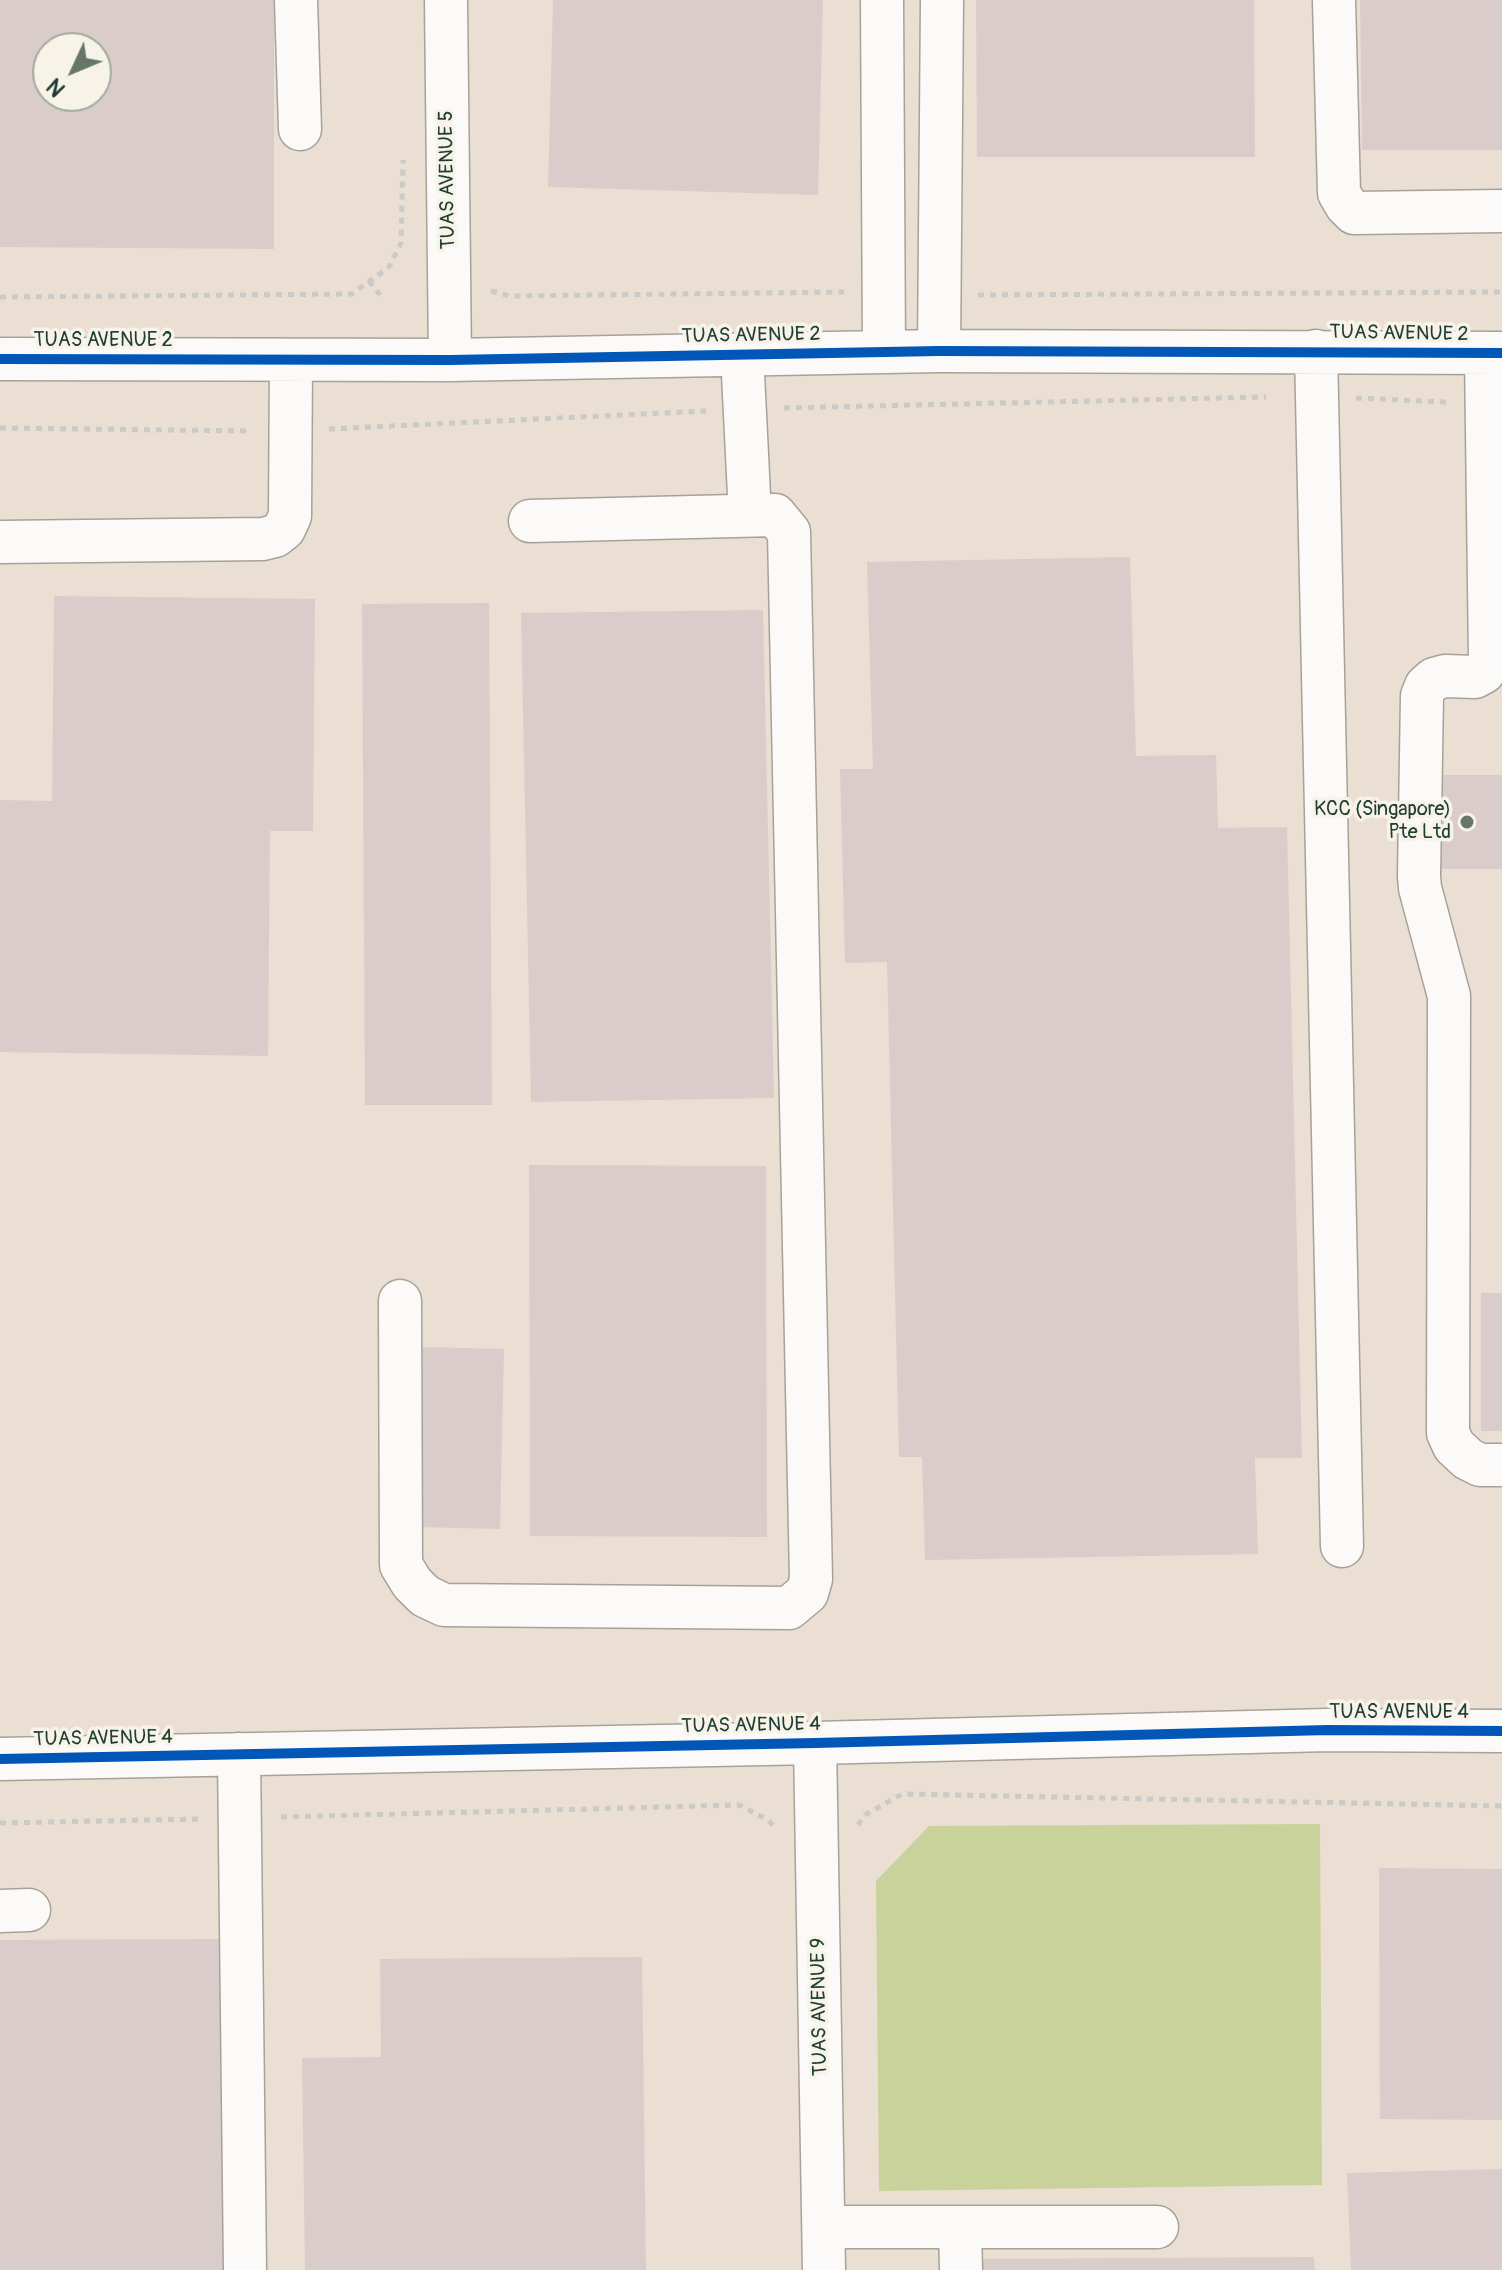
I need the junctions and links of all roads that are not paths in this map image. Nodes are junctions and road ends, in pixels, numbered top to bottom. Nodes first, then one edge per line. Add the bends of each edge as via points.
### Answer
1 (296, 0) edge
2 (446, 0) edge
3 (882, 0) edge
4 (942, 0) edge
5 (1334, 0) edge
6 (300, 129) dead end
7 (1502, 211) edge
8 (884, 351) junction
9 (939, 351) junction
10 (1316, 351) junction
11 (742, 354) junction
12 (1494, 354) edge
13 (0, 359) edge
14 (291, 360) junction
15 (450, 360) junction
16 (750, 515) junction
17 (530, 521) dead end
18 (0, 542) edge
19 (1495, 546) edge
20 (400, 1301) dead end
21 (1502, 1465) edge
22 (1342, 1546) dead end
23 (1502, 1731) edge
24 (815, 1743) junction
25 (239, 1754) junction
26 (0, 1759) edge
27 (824, 2227) junction
28 (960, 2227) junction
29 (1157, 2227) dead end
30 (245, 2270) edge
31 (824, 2270) edge
32 (961, 2270) edge

1 - 6 street
2 - 15 street, TUAS AVENUE 5
3 - 8 street
4 - 9 street
5 - 7 street via 1339,193 1346,205 1354,213
8 - 9 street, TUAS AVENUE 2
8 - 11 street, TUAS AVENUE 2
9 - 10 street, TUAS AVENUE 2
10 - 12 street, TUAS AVENUE 2
10 - 22 street
11 - 15 street, TUAS AVENUE 2
11 - 16 street
12 - 19 street
13 - 14 street, TUAS AVENUE 2
14 - 15 street, TUAS AVENUE 2
14 - 18 street via 290,516 275,536
16 - 17 street
16 - 20 street via 775,515 787,526 791,542 811,1579 807,1593 789,1608 444,1605 425,1596 401,1565
19 - 21 street via 1490,662 1475,677 1434,679 1422,696 1419,876 1449,996 1448,1433 1468,1459
23 - 24 street, TUAS AVENUE 4 via 1328,1730
24 - 25 street, TUAS AVENUE 4
24 - 27 street, TUAS AVENUE 9
25 - 26 street, TUAS AVENUE 4
25 - 30 street
27 - 28 street
27 - 31 street, TUAS AVENUE 9
28 - 29 street
28 - 32 street

